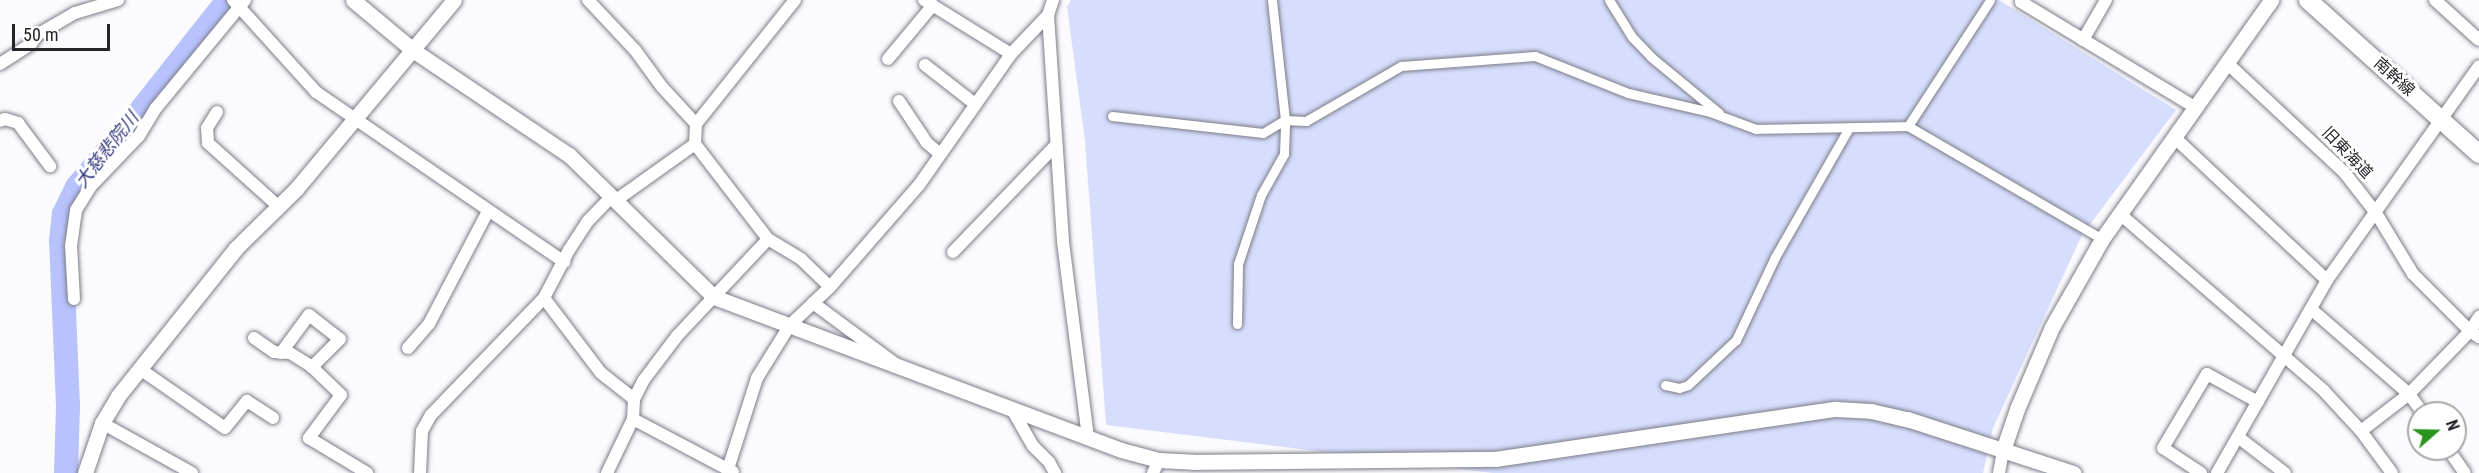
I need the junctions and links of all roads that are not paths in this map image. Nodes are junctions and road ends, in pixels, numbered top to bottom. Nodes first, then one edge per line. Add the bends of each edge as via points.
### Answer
1 (118, 0) edge
2 (353, 0) edge
3 (454, 0) edge
4 (588, 0) edge
5 (795, 0) edge
6 (1053, 0) edge
7 (1272, 0) edge
8 (1609, 0) edge
9 (1990, 0) edge
10 (2022, 0) edge
11 (2106, 0) edge
12 (2271, 0) edge
13 (2308, 0) edge
14 (2435, 0) edge
15 (239, 3) edge
16 (928, 3) edge
17 (90, 4) edge
18 (1047, 15) junction
19 (2083, 40) junction
20 (2479, 40) edge
21 (414, 51) junction
22 (1011, 54) junction
23 (888, 59) dead end
24 (2227, 63) junction
25 (0, 64) edge
26 (925, 65) dead end
27 (2479, 66) edge
28 (899, 101) dead end
29 (975, 104) junction
30 (2196, 108) junction
31 (217, 112) dead end
32 (1112, 116) dead end
33 (1723, 117) junction
34 (353, 119) junction
35 (0, 120) edge
36 (1286, 120) junction
37 (2442, 120) junction
38 (696, 124) junction
39 (1908, 126) junction
40 (1849, 128) junction
41 (2175, 138) junction
42 (695, 144) junction
43 (1056, 145) junction
44 (940, 154) junction
45 (2479, 154) edge
46 (50, 166) dead end
47 (613, 199) junction
48 (278, 206) junction
49 (488, 211) junction
50 (2376, 213) junction
51 (2120, 214) junction
52 (768, 239) junction
53 (2102, 239) junction
54 (953, 252) dead end
55 (564, 262) junction
56 (2327, 280) junction
57 (830, 287) junction
58 (714, 297) junction
59 (544, 298) junction
60 (74, 299) dead end
61 (813, 303) junction
62 (2311, 309) junction
63 (2479, 317) edge
64 (1237, 324) dead end
65 (789, 325) junction
66 (2475, 334) edge
67 (254, 338) dead end
68 (408, 348) dead end
69 (281, 353) junction
70 (2284, 358) junction
71 (897, 366) junction
72 (312, 367) junction
73 (140, 369) junction
74 (1665, 385) dead end
75 (2409, 394) junction
76 (634, 399) junction
77 (2414, 401) edge
78 (2258, 402) junction
79 (1013, 411) junction
80 (273, 418) dead end
81 (633, 419) junction
82 (102, 423) junction
83 (2361, 431) junction
84 (2238, 437) junction
85 (1088, 438) junction
86 (2003, 450) junction
87 (1156, 467) edge
88 (1230, 467) edge
89 (731, 471) edge
90 (86, 473) edge
91 (192, 473) edge
92 (367, 473) edge
93 (420, 473) edge
94 (607, 473) edge
95 (1055, 473) edge
96 (1999, 473) edge
97 (2073, 473) edge
98 (2201, 473) edge
99 (2217, 473) edge
100 (2285, 473) edge
101 (2392, 473) edge

1 - 17 street
2 - 21 street
3 - 21 street
4 - 38 street
5 - 38 street
6 - 18 street
7 - 36 street
8 - 33 street via 1638,44
9 - 39 street
10 - 19 street
11 - 19 street
12 - 24 street
13 - 37 main road, 南幹線
14 - 20 street
15 - 34 street via 316,92
15 - 60 street via 156,108 139,136 91,186 76,210 71,246
16 - 22 street
16 - 23 street
17 - 25 street via 37,35 32,44
18 - 22 street
18 - 43 street
19 - 30 street
21 - 34 street
21 - 47 street via 569,155
22 - 29 street
24 - 30 street
24 - 50 street, 旧東海道 via 2344,172
26 - 29 street
27 - 37 street
28 - 44 street
29 - 44 street
30 - 41 street
31 - 48 street via 207,128 208,143
32 - 36 street via 1263,133
33 - 36 street via 1628,93 1535,56 1401,66 1306,121
33 - 40 street via 1756,129
34 - 48 street
34 - 49 street
35 - 46 street via 18,123
36 - 64 street via 1284,154 1261,195 1238,264
37 - 45 main road, 南幹線
37 - 50 street
38 - 42 street
39 - 40 street
39 - 53 street
40 - 74 street via 1775,257 1736,340 1688,385
41 - 51 street
41 - 56 street
42 - 47 street
42 - 52 street
43 - 54 street
43 - 85 street via 1063,242
44 - 57 street via 919,185
47 - 55 street via 588,220
47 - 58 street
48 - 73 street via 229,257
49 - 55 street
49 - 68 street via 429,324
50 - 56 street
50 - 66 street, 旧東海道 via 2413,274
51 - 53 street
51 - 70 street
52 - 57 street via 801,259
52 - 58 street
53 - 86 street via 2052,327
55 - 59 street
56 - 62 street
57 - 61 street
58 - 65 street
58 - 76 street via 664,352
59 - 76 street via 601,373
59 - 93 street via 431,415 422,431
61 - 65 street
61 - 71 street
62 - 70 street
62 - 75 street
63 - 66 street
65 - 71 street
65 - 89 street via 757,378
66 - 75 street
67 - 69 street
69 - 72 street via 290,353
69 - 72 street via 309,315 340,339
70 - 78 street
70 - 83 street via 2324,391
71 - 79 street
72 - 92 street via 341,395 309,438
73 - 80 street via 225,428 247,401
73 - 82 street
75 - 77 street
75 - 83 street
76 - 81 street
78 - 84 street
78 - 98 street via 2207,374 2163,448
79 - 85 street
79 - 95 street via 1033,446
81 - 89 street
81 - 94 street
82 - 90 street
82 - 91 street
83 - 101 street
84 - 99 street
84 - 100 street
85 - 87 street
86 - 88 street via 1907,419 1835,409 1495,459
86 - 96 street
86 - 97 street
87 - 88 street

